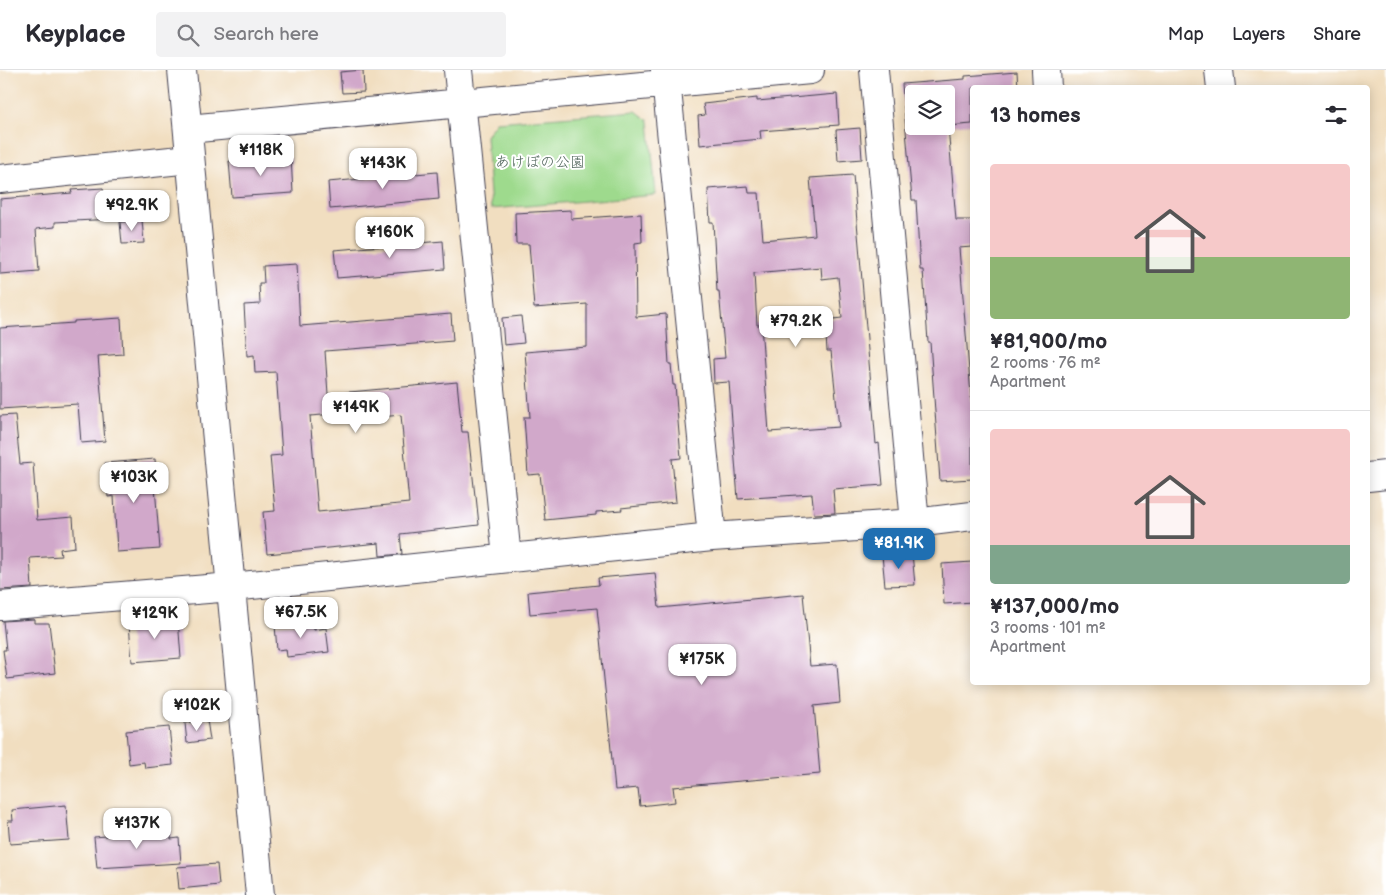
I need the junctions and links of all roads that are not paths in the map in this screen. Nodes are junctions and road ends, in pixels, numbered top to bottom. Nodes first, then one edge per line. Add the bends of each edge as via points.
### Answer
1 (182, 70) edge
2 (458, 70) edge
3 (810, 70) edge
4 (874, 70) edge
5 (1046, 70) edge
6 (1219, 70) edge
7 (666, 77) edge
8 (1047, 85) edge
9 (1221, 85) edge
10 (461, 103) junction
11 (188, 129) junction
12 (190, 159) junction
13 (0, 179) edge
14 (1386, 475) edge
15 (1370, 477) edge
16 (970, 516) edge
17 (915, 523) junction
18 (712, 538) junction
19 (507, 558) junction
20 (232, 587) junction
21 (0, 606) edge
22 (260, 895) edge

1 - 11 street
2 - 10 street
3 - 7 street
4 - 17 street
5 - 8 street
6 - 9 street
7 - 10 street
7 - 18 street
10 - 11 street
10 - 19 street
11 - 12 street
12 - 13 street
12 - 20 street
14 - 15 street
16 - 17 street
17 - 18 street
18 - 19 street
19 - 20 street
20 - 21 street
20 - 22 street

